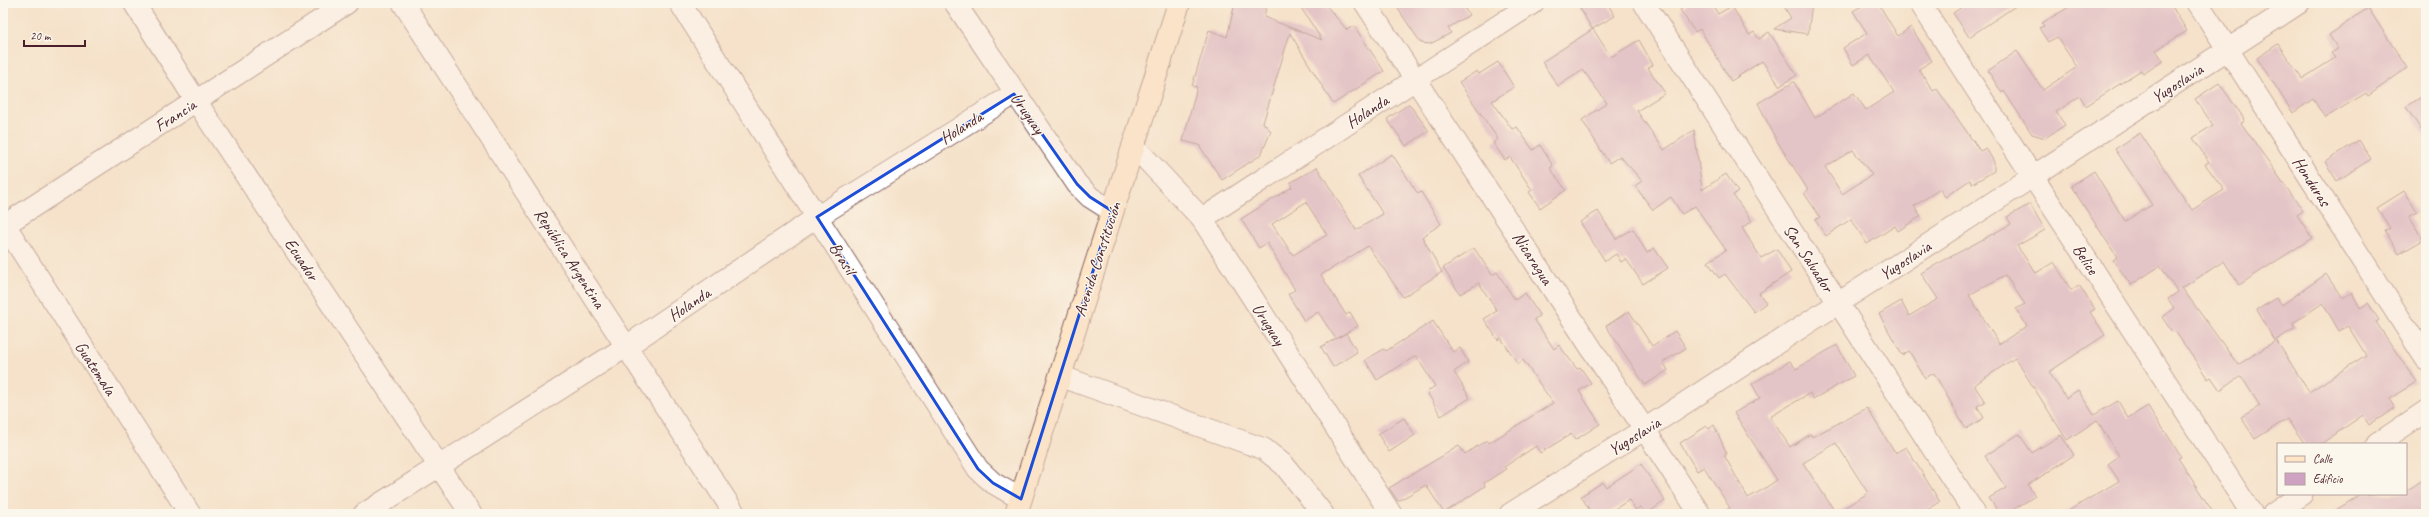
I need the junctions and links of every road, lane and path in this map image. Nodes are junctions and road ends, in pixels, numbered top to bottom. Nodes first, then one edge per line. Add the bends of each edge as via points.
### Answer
1 (134, 3) edge
2 (347, 3) edge
3 (403, 3) edge
4 (680, 3) edge
5 (955, 3) edge
6 (1178, 3) edge
7 (1365, 3) edge
8 (1533, 3) edge
9 (1644, 3) edge
10 (1920, 3) edge
11 (2198, 3) edge
12 (2299, 3) edge
13 (2228, 50) junction
14 (1415, 80) junction
15 (1014, 94) junction
16 (196, 101) junction
17 (1133, 145) junction
18 (2033, 177) junction
19 (1112, 211) junction
20 (817, 217) junction
21 (1202, 219) junction
22 (4, 224) edge
23 (1838, 303) junction
24 (627, 346) junction
25 (2426, 359) edge
26 (1060, 376) junction
27 (2426, 411) edge
28 (1645, 429) junction
29 (2378, 443) edge
30 (441, 466) junction
31 (2300, 495) edge
32 (1018, 507) edge
33 (190, 514) edge
34 (364, 514) edge
35 (471, 514) edge
36 (735, 514) edge
37 (1323, 514) edge
38 (1391, 514) edge
39 (1510, 514) edge
40 (1700, 514) edge
41 (1975, 514) edge
42 (2252, 514) edge
43 (2272, 514) edge

1 - 16 street, Ecuador
2 - 16 street, Francia
3 - 24 street, República Argentina
4 - 20 street, Brasil
5 - 15 street, Uruguay
6 - 17 main road, Avenida Constitución
7 - 14 street, Nicaragua
8 - 14 street, Holanda
9 - 23 street, San Salvador
10 - 18 street, Belice
11 - 13 street, Honduras
12 - 13 street, Yugoslavia
13 - 18 street, Yugoslavia
13 - 25 street, Honduras
14 - 21 street, Holanda
14 - 28 street, Nicaragua
15 - 19 street, Uruguay via 1077,184 1090,197
15 - 20 street, Holanda
16 - 22 street, Francia
16 - 30 street, Ecuador
17 - 19 main road, Avenida Constitución
17 - 21 street, Uruguay
18 - 23 street, Yugoslavia
18 - 42 street, Belice
19 - 26 main road, Avenida Constitución
20 - 24 street, Holanda
20 - 32 street, Brasil via 978,469
21 - 38 street, Uruguay
22 - 33 street, Guatemala
23 - 28 street, Yugoslavia
23 - 41 street, San Salvador
24 - 30 street, Holanda
24 - 36 street, República Argentina
26 - 32 main road, Avenida Constitución
26 - 37 street via 1264,449 1284,465
27 - 29 street
28 - 39 street, Yugoslavia
28 - 40 street, Nicaragua
30 - 34 street, Holanda
30 - 35 street, Ecuador
31 - 43 street

